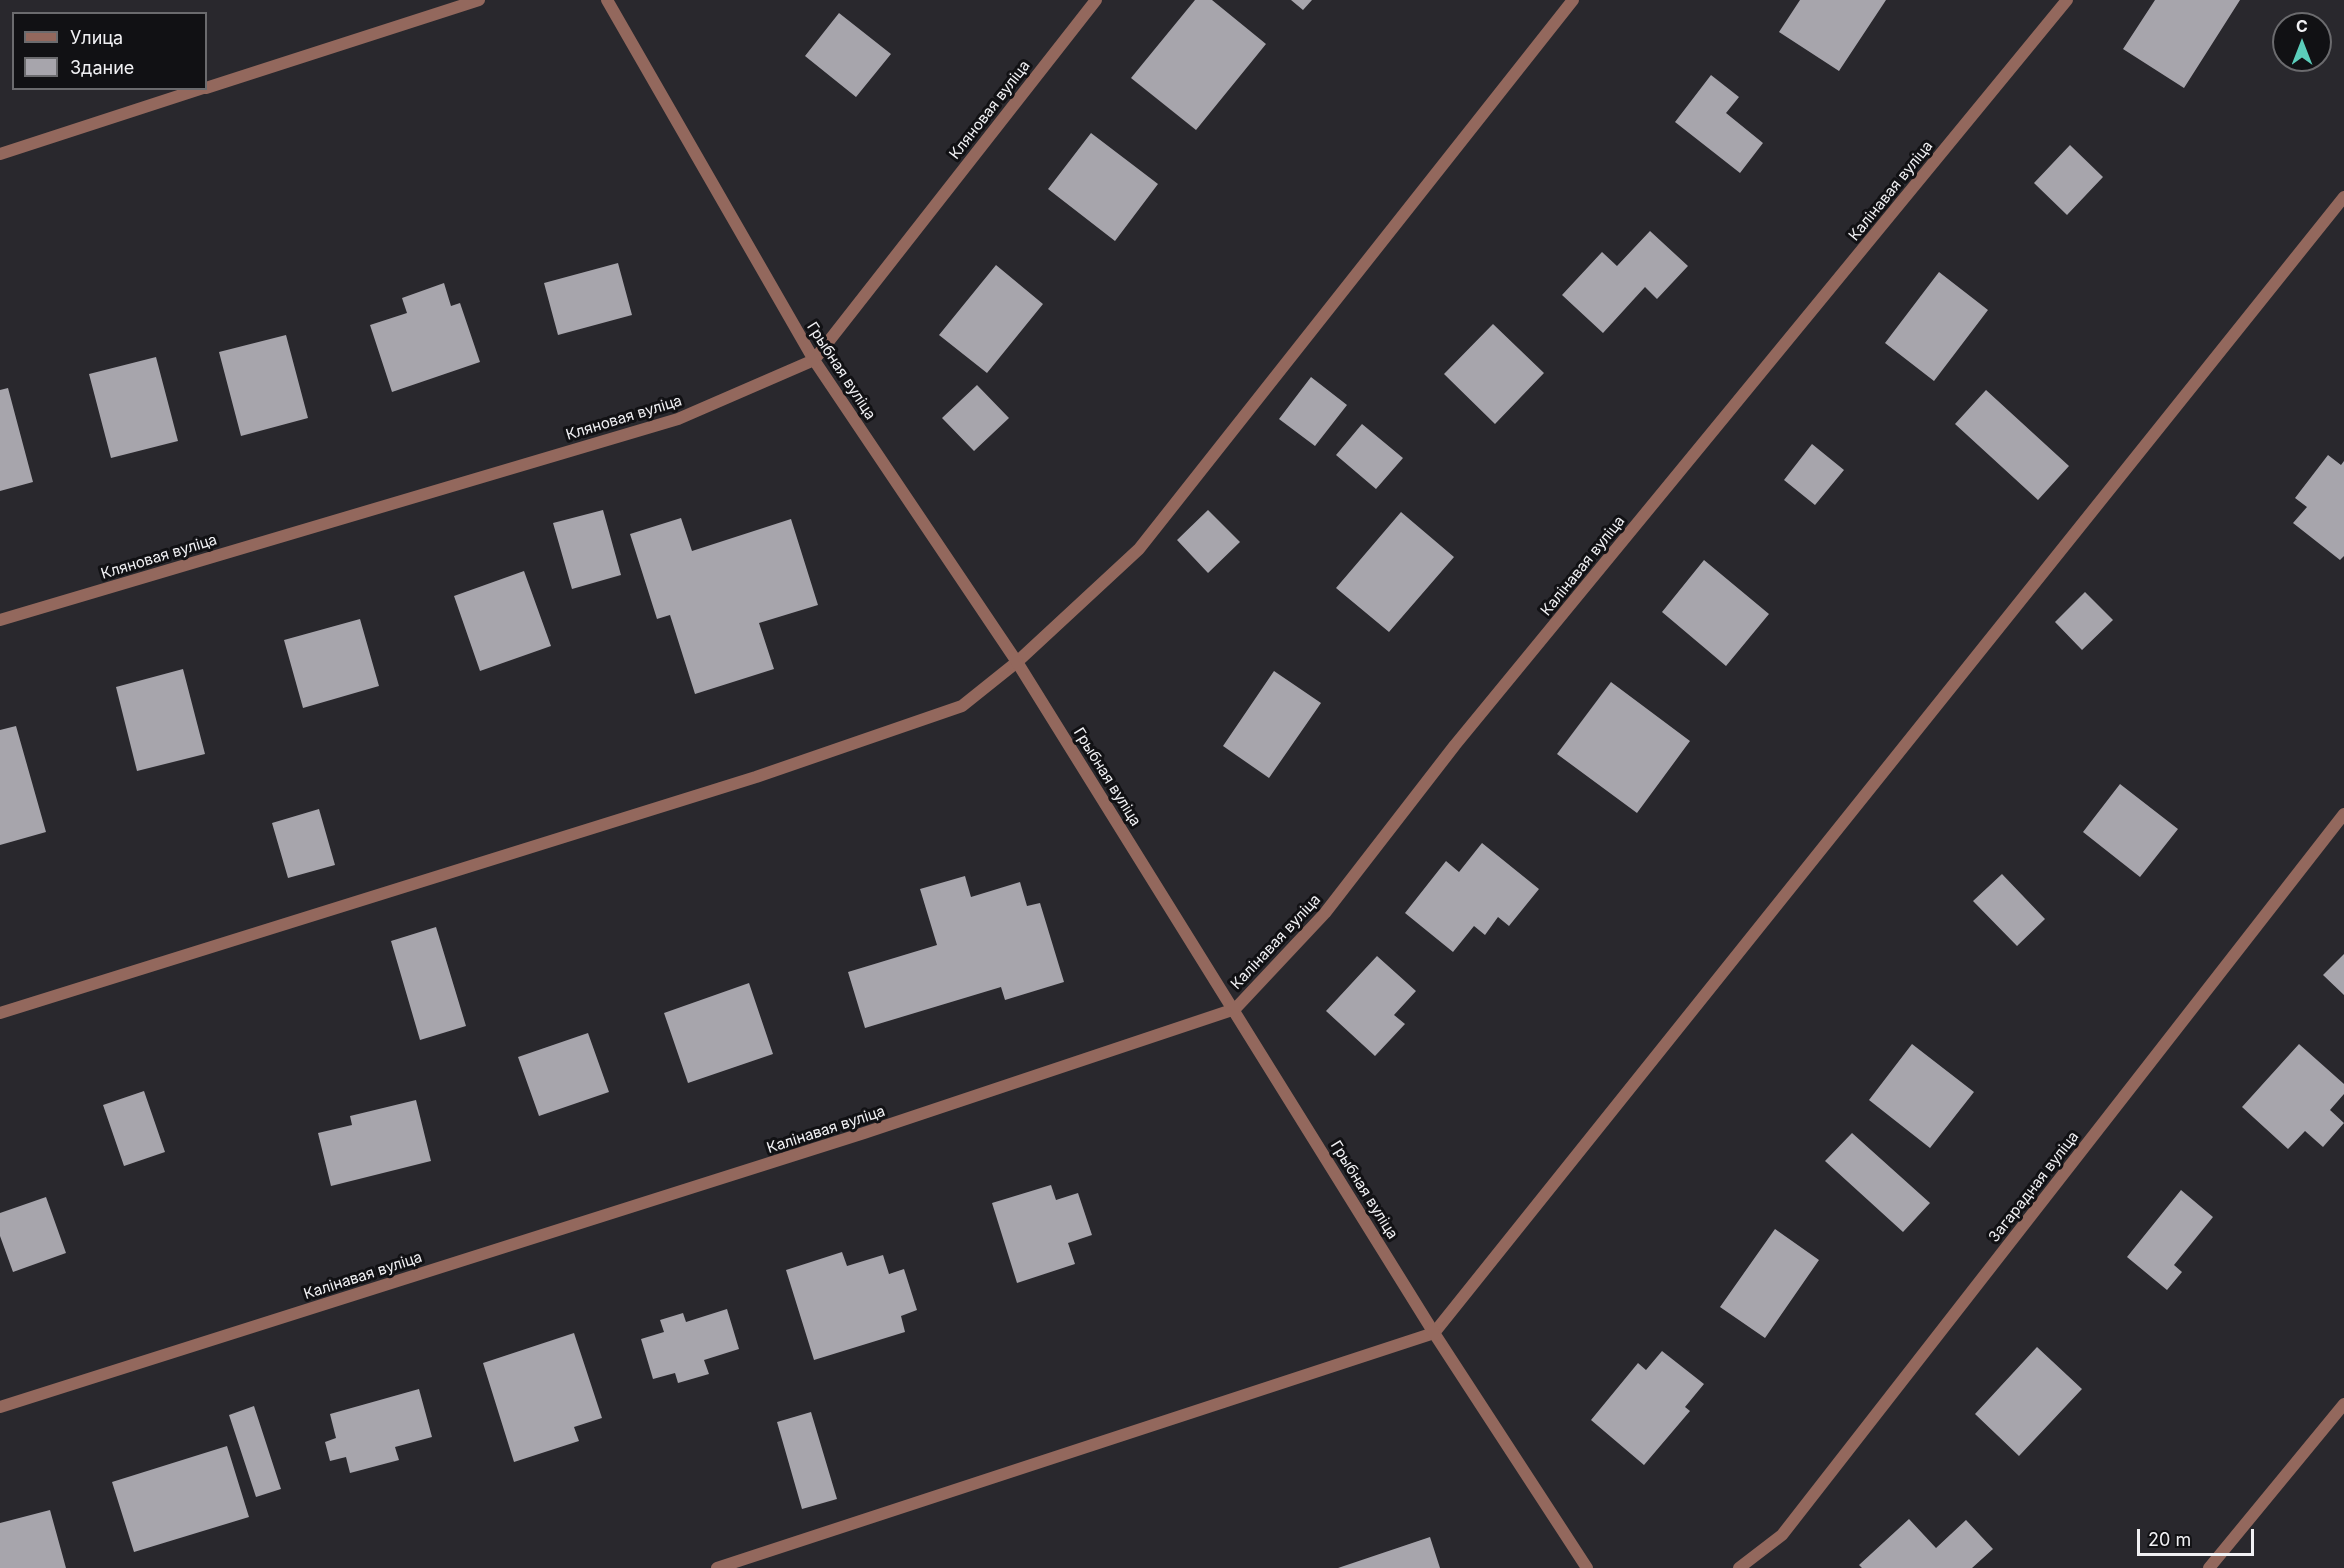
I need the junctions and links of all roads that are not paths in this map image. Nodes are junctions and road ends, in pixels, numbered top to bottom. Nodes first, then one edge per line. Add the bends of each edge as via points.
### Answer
1 (479, 0) edge
2 (607, 0) edge
3 (1096, 0) edge
4 (1573, 0) edge
5 (2067, 0) edge
6 (207, 87) edge
7 (198, 90) edge
8 (0, 154) edge
9 (2344, 197) edge
10 (814, 360) junction
11 (0, 620) edge
12 (1017, 662) junction
13 (2344, 814) edge
14 (1235, 1009) junction
15 (0, 1013) edge
16 (1434, 1333) junction
17 (2344, 1404) edge
18 (0, 1407) edge
19 (717, 1568) edge
20 (1587, 1568) edge
21 (1739, 1568) edge
22 (2209, 1568) edge

1 - 6 street
2 - 10 street, Грыбная вуліца
3 - 10 street, Кляновая вуліца
4 - 12 street via 1139,549
5 - 14 street, Калінавая вуліца via 1455,745 1325,913
7 - 8 street
9 - 16 street
10 - 11 street, Кляновая вуліца via 678,419
10 - 12 street, Грыбная вуліца
12 - 14 street, Грыбная вуліца
12 - 15 street via 962,706 767,773
13 - 21 street, Загарадная вуліца via 1782,1535
14 - 16 street, Грыбная вуліца
14 - 18 street, Калінавая вуліца via 864,1133
16 - 19 street
16 - 20 street, Грыбная вуліца
17 - 22 street

